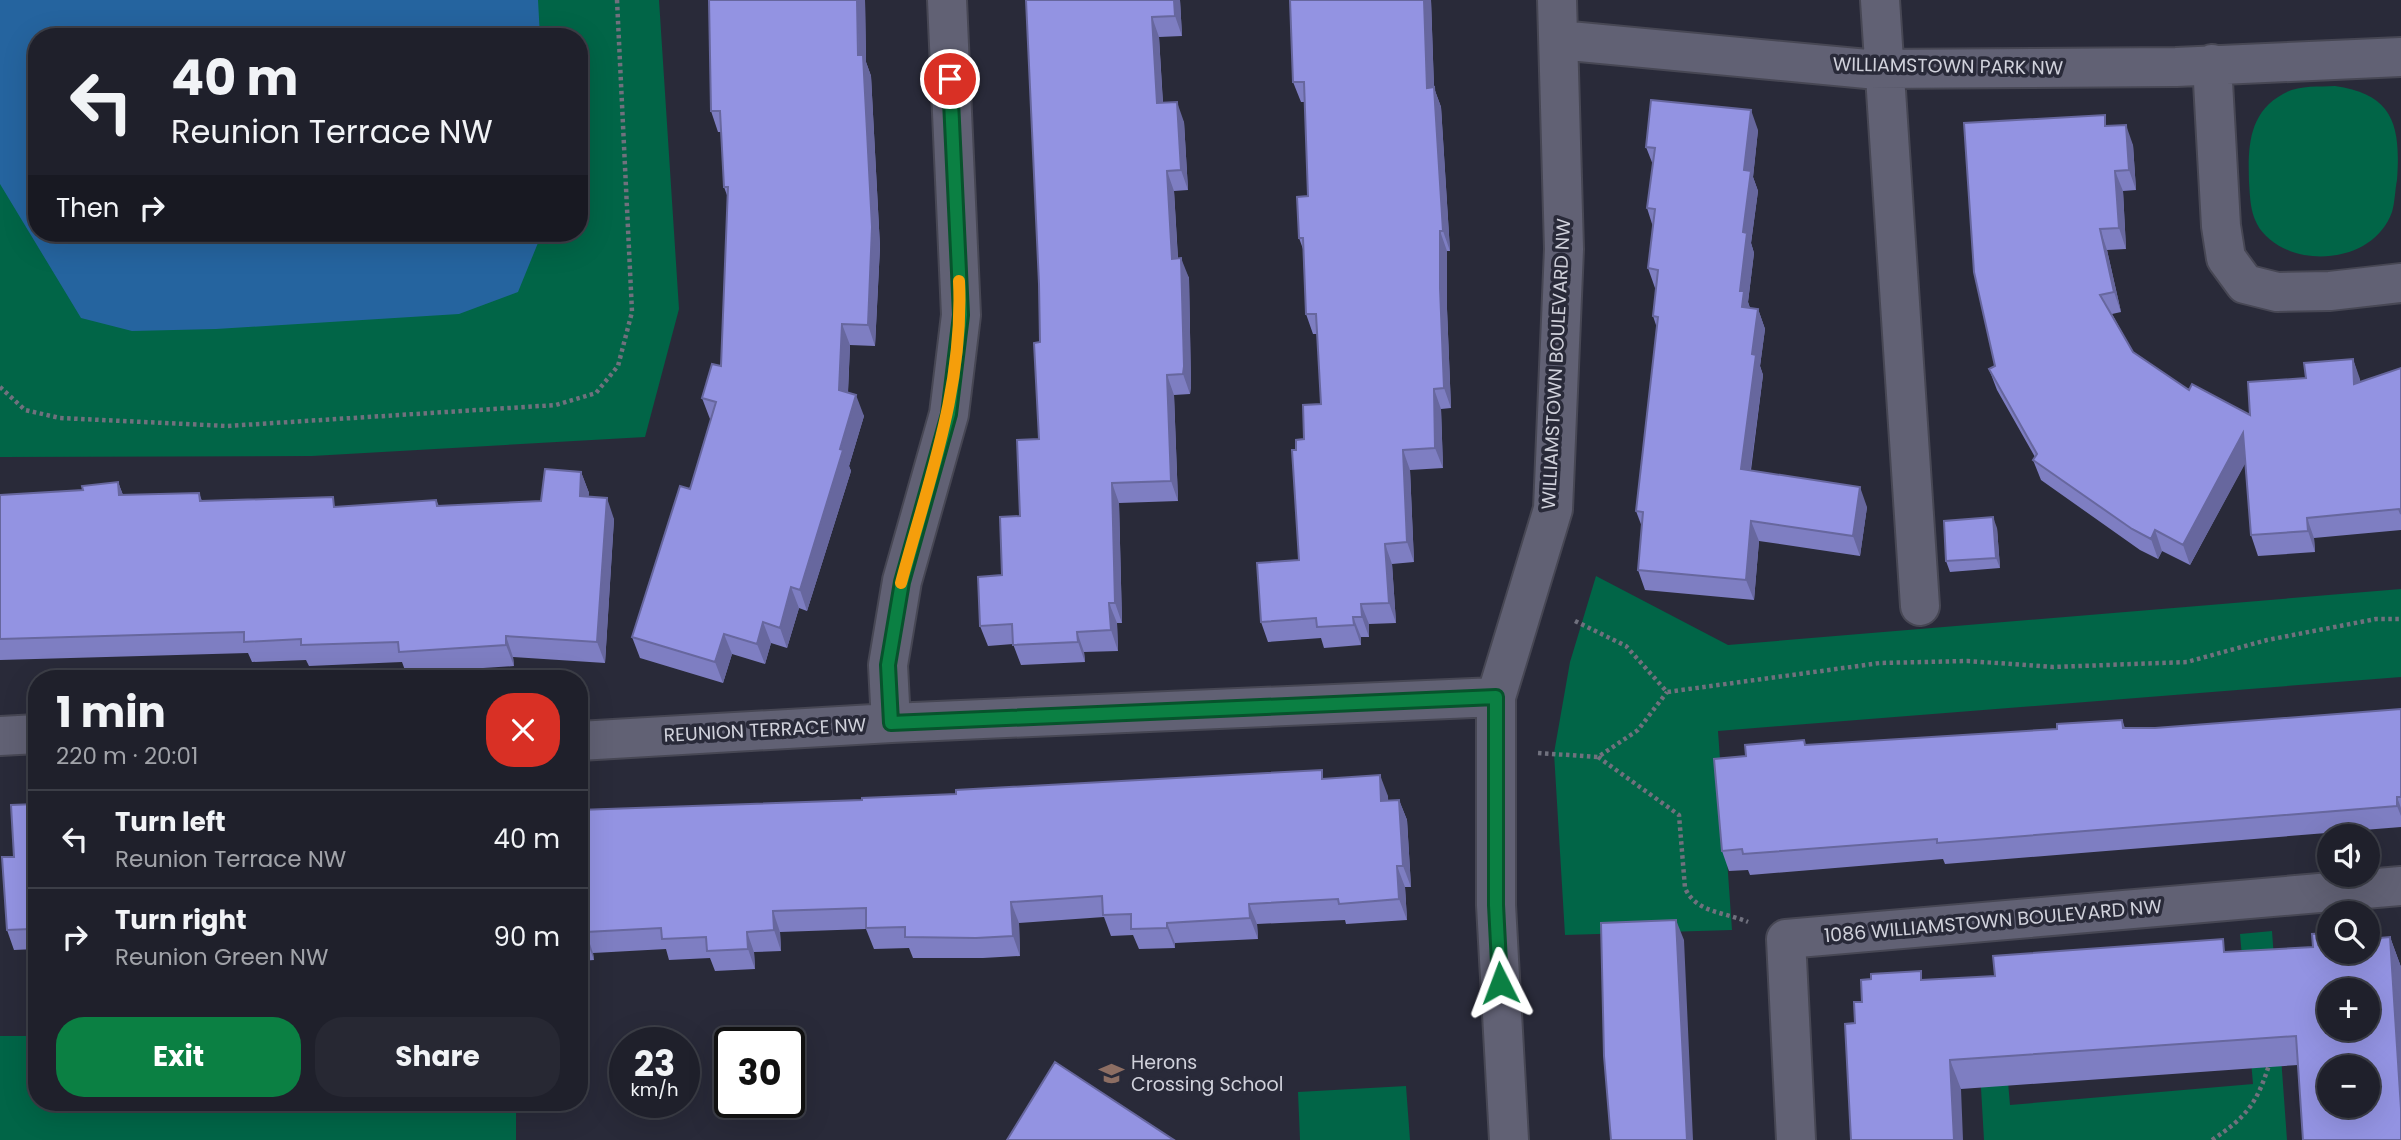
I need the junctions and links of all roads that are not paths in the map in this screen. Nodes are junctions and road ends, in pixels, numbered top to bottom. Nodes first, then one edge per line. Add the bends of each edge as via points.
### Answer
1 (947, 0) edge
2 (1557, 0) edge
3 (1880, 0) edge
4 (1559, 40) junction
5 (2401, 57) edge
6 (2212, 64) junction
7 (1884, 69) junction
8 (2401, 283) edge
9 (1920, 606) dead end
10 (1496, 697) junction
11 (891, 723) junction
12 (28, 734) edge
13 (0, 736) edge
14 (588, 740) edge
15 (2401, 886) edge
16 (1509, 1140) edge
17 (1796, 1140) edge

1 - 11 street via 961,315 949,414 902,582 888,665
2 - 4 street, WILLIAMSTOWN BOULEVARD NW
3 - 7 street
4 - 7 street, WILLIAMSTOWN PARK NW
4 - 10 street, WILLIAMSTOWN BOULEVARD NW via 1564,249 1553,509
5 - 6 street, WILLIAMSTOWN PARK NW
6 - 7 street, WILLIAMSTOWN PARK NW
6 - 8 street via 2221,226 2226,258 2245,284 2277,292
7 - 9 street
10 - 11 street, REUNION TERRACE NW
10 - 16 street, WILLIAMSTOWN BOULEVARD NW via 1496,905
11 - 14 street, REUNION TERRACE NW
12 - 13 street
15 - 17 street, 1086 WILLIAMSTOWN BOULEVARD NW via 1786,939

